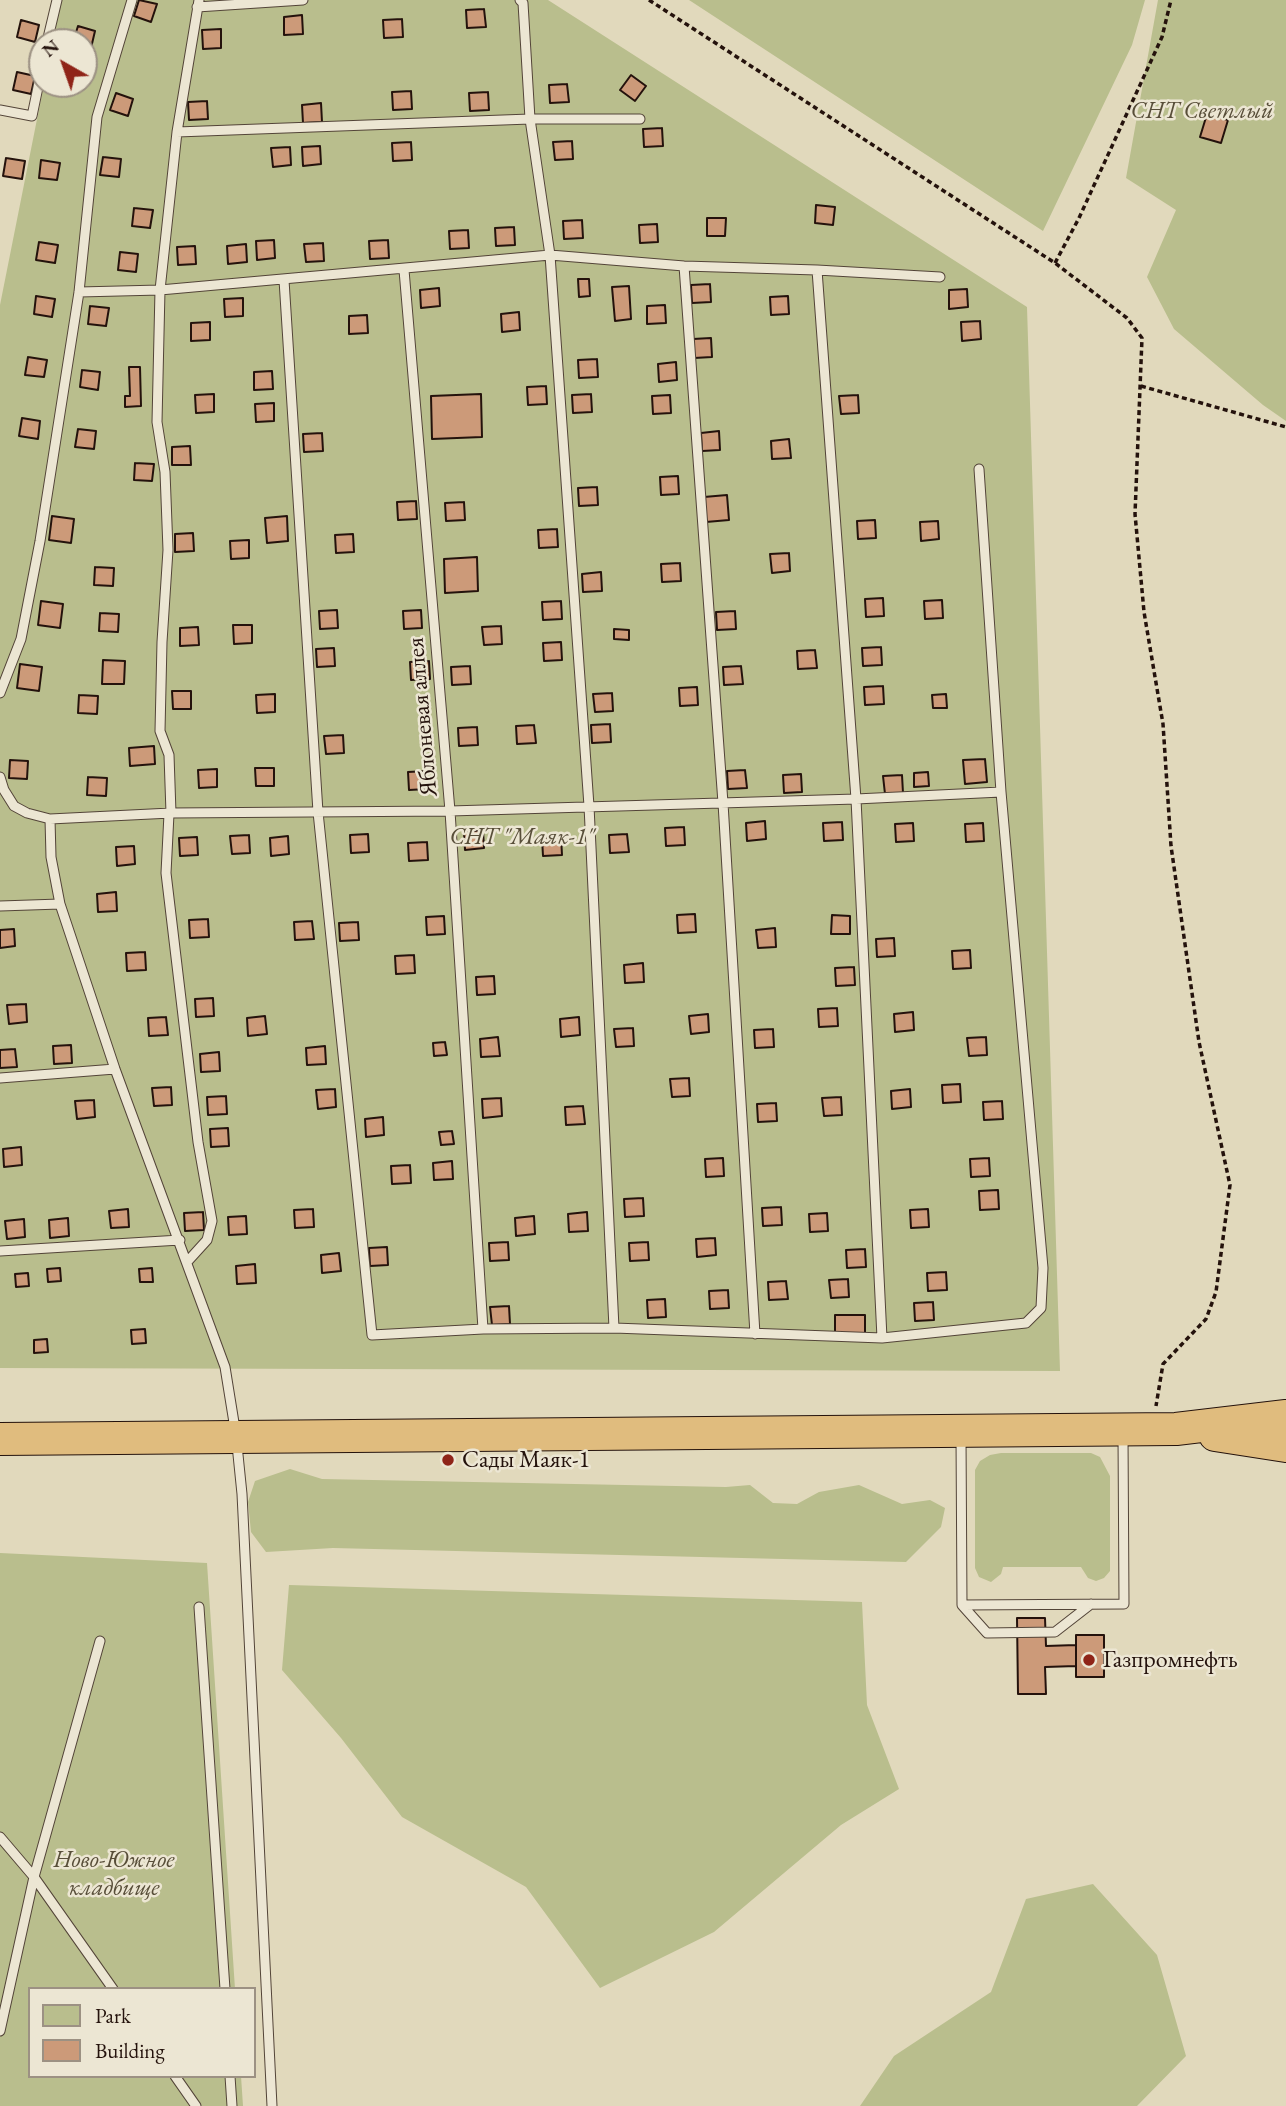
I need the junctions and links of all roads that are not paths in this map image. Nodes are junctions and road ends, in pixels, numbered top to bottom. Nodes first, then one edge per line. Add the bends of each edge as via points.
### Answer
1 (57, 0) edge
2 (132, 0) edge
3 (303, 0) edge
4 (520, 0) edge
5 (198, 3) edge
6 (50, 28) edge
7 (36, 98) edge
8 (0, 110) edge
9 (530, 119) junction
10 (640, 119) dead end
11 (177, 132) junction
12 (550, 255) junction
13 (684, 266) junction
14 (404, 270) junction
15 (817, 270) junction
16 (940, 277) dead end
17 (284, 280) junction
18 (160, 290) junction
19 (79, 292) junction
20 (979, 469) dead end
21 (0, 693) edge
22 (0, 777) edge
23 (1001, 792) junction
24 (856, 799) junction
25 (723, 803) junction
26 (589, 806) junction
27 (450, 811) junction
28 (318, 812) junction
29 (170, 813) junction
30 (50, 819) junction
31 (60, 904) junction
32 (0, 906) edge
33 (115, 1069) junction
34 (0, 1078) edge
35 (180, 1240) junction
36 (0, 1251) edge
37 (187, 1262) junction
38 (614, 1328) junction
39 (483, 1329) junction
40 (755, 1334) junction
41 (882, 1338) junction
42 (1286, 1416) edge
43 (1151, 1429) junction
44 (961, 1430) junction
45 (236, 1435) junction
46 (0, 1439) edge
47 (1286, 1446) edge
48 (1091, 1604) junction
49 (962, 1605) junction
50 (199, 1607) dead end
51 (100, 1641) dead end
52 (0, 1836) edge
53 (34, 1877) junction
54 (112, 1987) edge
55 (225, 1987) edge
56 (0, 2031) edge
57 (176, 2078) edge
58 (230, 2078) edge
59 (197, 2106) edge
60 (232, 2106) edge
61 (272, 2106) edge

1 - 6 lane
2 - 19 lane via 97,117
3 - 5 lane
4 - 9 lane
5 - 11 lane
7 - 8 lane via 32,116
9 - 10 lane
9 - 11 lane
9 - 12 lane
11 - 18 lane
12 - 13 lane
12 - 14 lane
12 - 26 lane
13 - 15 lane
13 - 25 lane
14 - 17 lane
14 - 27 lane, Яблоневая аллея
15 - 16 lane
15 - 24 lane
17 - 18 lane
17 - 28 lane
18 - 19 lane
18 - 29 lane via 157,422 165,472 168,550 160,731 169,755
19 - 21 lane via 24,627
20 - 23 lane
22 - 30 lane via 14,806
23 - 24 lane
23 - 41 lane via 1043,1268 1041,1308 1026,1323
24 - 25 lane
24 - 41 lane
25 - 26 lane
25 - 40 lane
26 - 27 lane
26 - 38 lane
27 - 28 lane
27 - 39 lane, Яблоневая аллея
28 - 29 lane
28 - 39 lane via 372,1335
29 - 30 lane
29 - 37 lane via 166,873 212,1222 207,1240
30 - 31 lane
31 - 32 lane
31 - 33 lane
33 - 34 lane
33 - 35 lane
35 - 36 lane
35 - 37 lane
37 - 45 lane via 225,1367
38 - 39 lane
38 - 40 lane
40 - 41 lane
42 - 43 highway
43 - 44 highway
43 - 47 highway
43 - 48 lane via 1124,1604
44 - 45 highway
44 - 49 lane
45 - 46 highway
45 - 61 lane
48 - 49 lane
48 - 49 lane via 1055,1632 987,1633
50 - 55 lane
51 - 53 lane
52 - 53 lane
53 - 54 lane
53 - 56 lane
57 - 59 lane
58 - 60 lane

